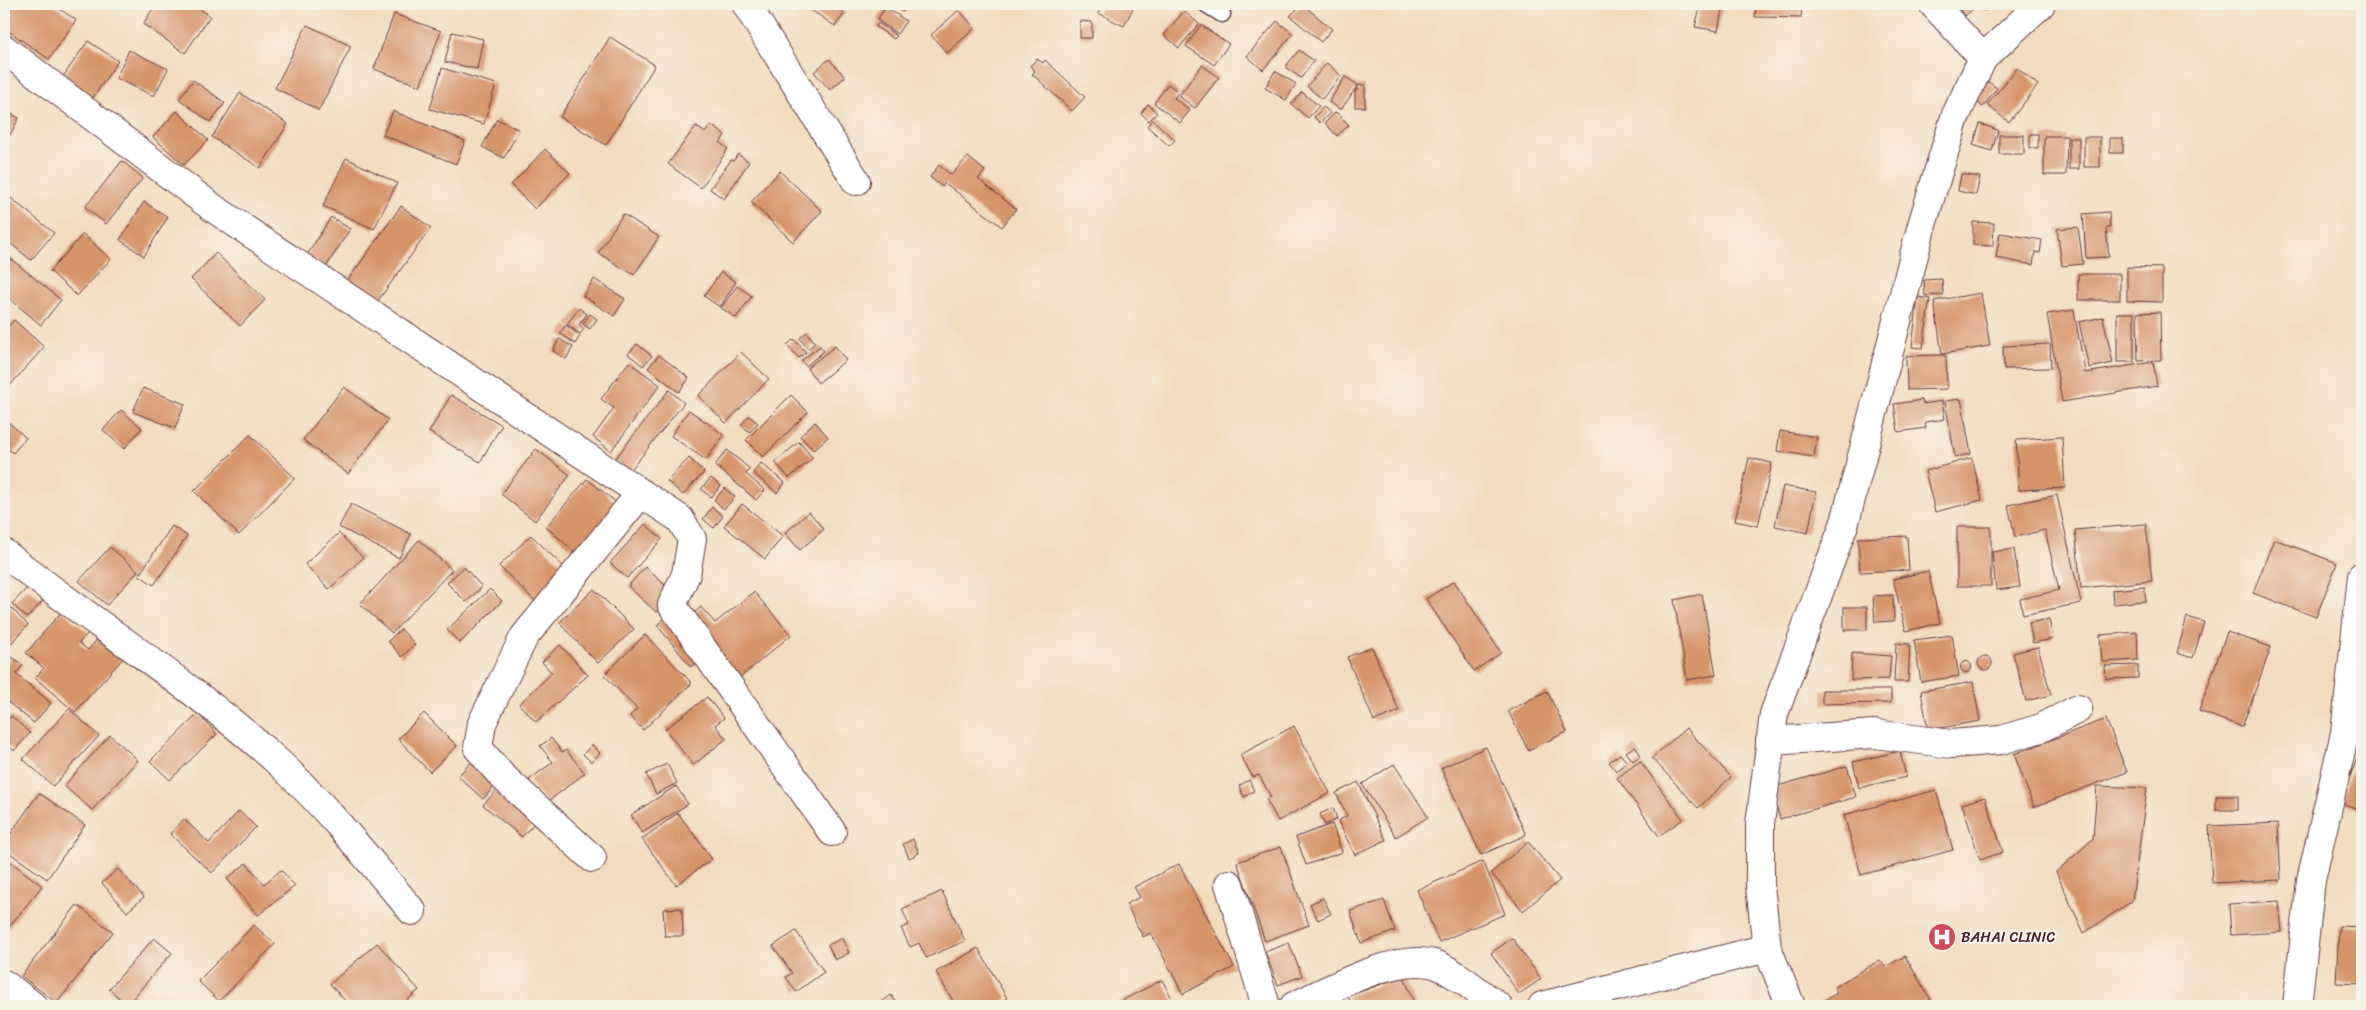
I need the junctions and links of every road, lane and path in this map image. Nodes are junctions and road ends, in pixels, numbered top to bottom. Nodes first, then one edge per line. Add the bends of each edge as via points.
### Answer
1 (746, 4) edge
2 (1206, 4) edge
3 (1933, 4) edge
4 (2041, 4) edge
5 (1222, 14) dead end
6 (4, 49) edge
7 (1983, 58) junction
8 (856, 181) dead end
9 (641, 493) junction
10 (4, 553) edge
11 (2362, 576) edge
12 (2360, 607) edge
13 (2078, 709) dead end
14 (1770, 741) junction
15 (832, 832) dead end
16 (592, 858) dead end
17 (1229, 884) dead end
18 (412, 911) dead end
19 (1767, 948) junction
20 (4, 984) edge
21 (33, 1006) edge
22 (1266, 1006) edge
23 (1294, 1006) edge
24 (1498, 1006) edge
25 (1542, 1006) edge
26 (1791, 1006) edge
27 (2297, 1006) edge

1 - 8 street
2 - 5 lane
3 - 7 street
4 - 7 street
6 - 9 street via 213,208
7 - 14 street via 1955,117 1921,228 1845,522 1774,714
9 - 15 street via 680,519 692,539 686,574 672,606
9 - 16 street via 524,637 482,724 478,748 501,775
10 - 18 street via 227,719 278,763 338,823
11 - 12 street
12 - 27 street via 2345,733 2311,880
13 - 14 street via 2041,728 2001,740 1951,744 1874,734
14 - 19 street via 1760,824 1760,886
17 - 22 street
19 - 25 street
19 - 26 street
20 - 21 street
23 - 24 street via 1375,970 1415,962 1435,964

